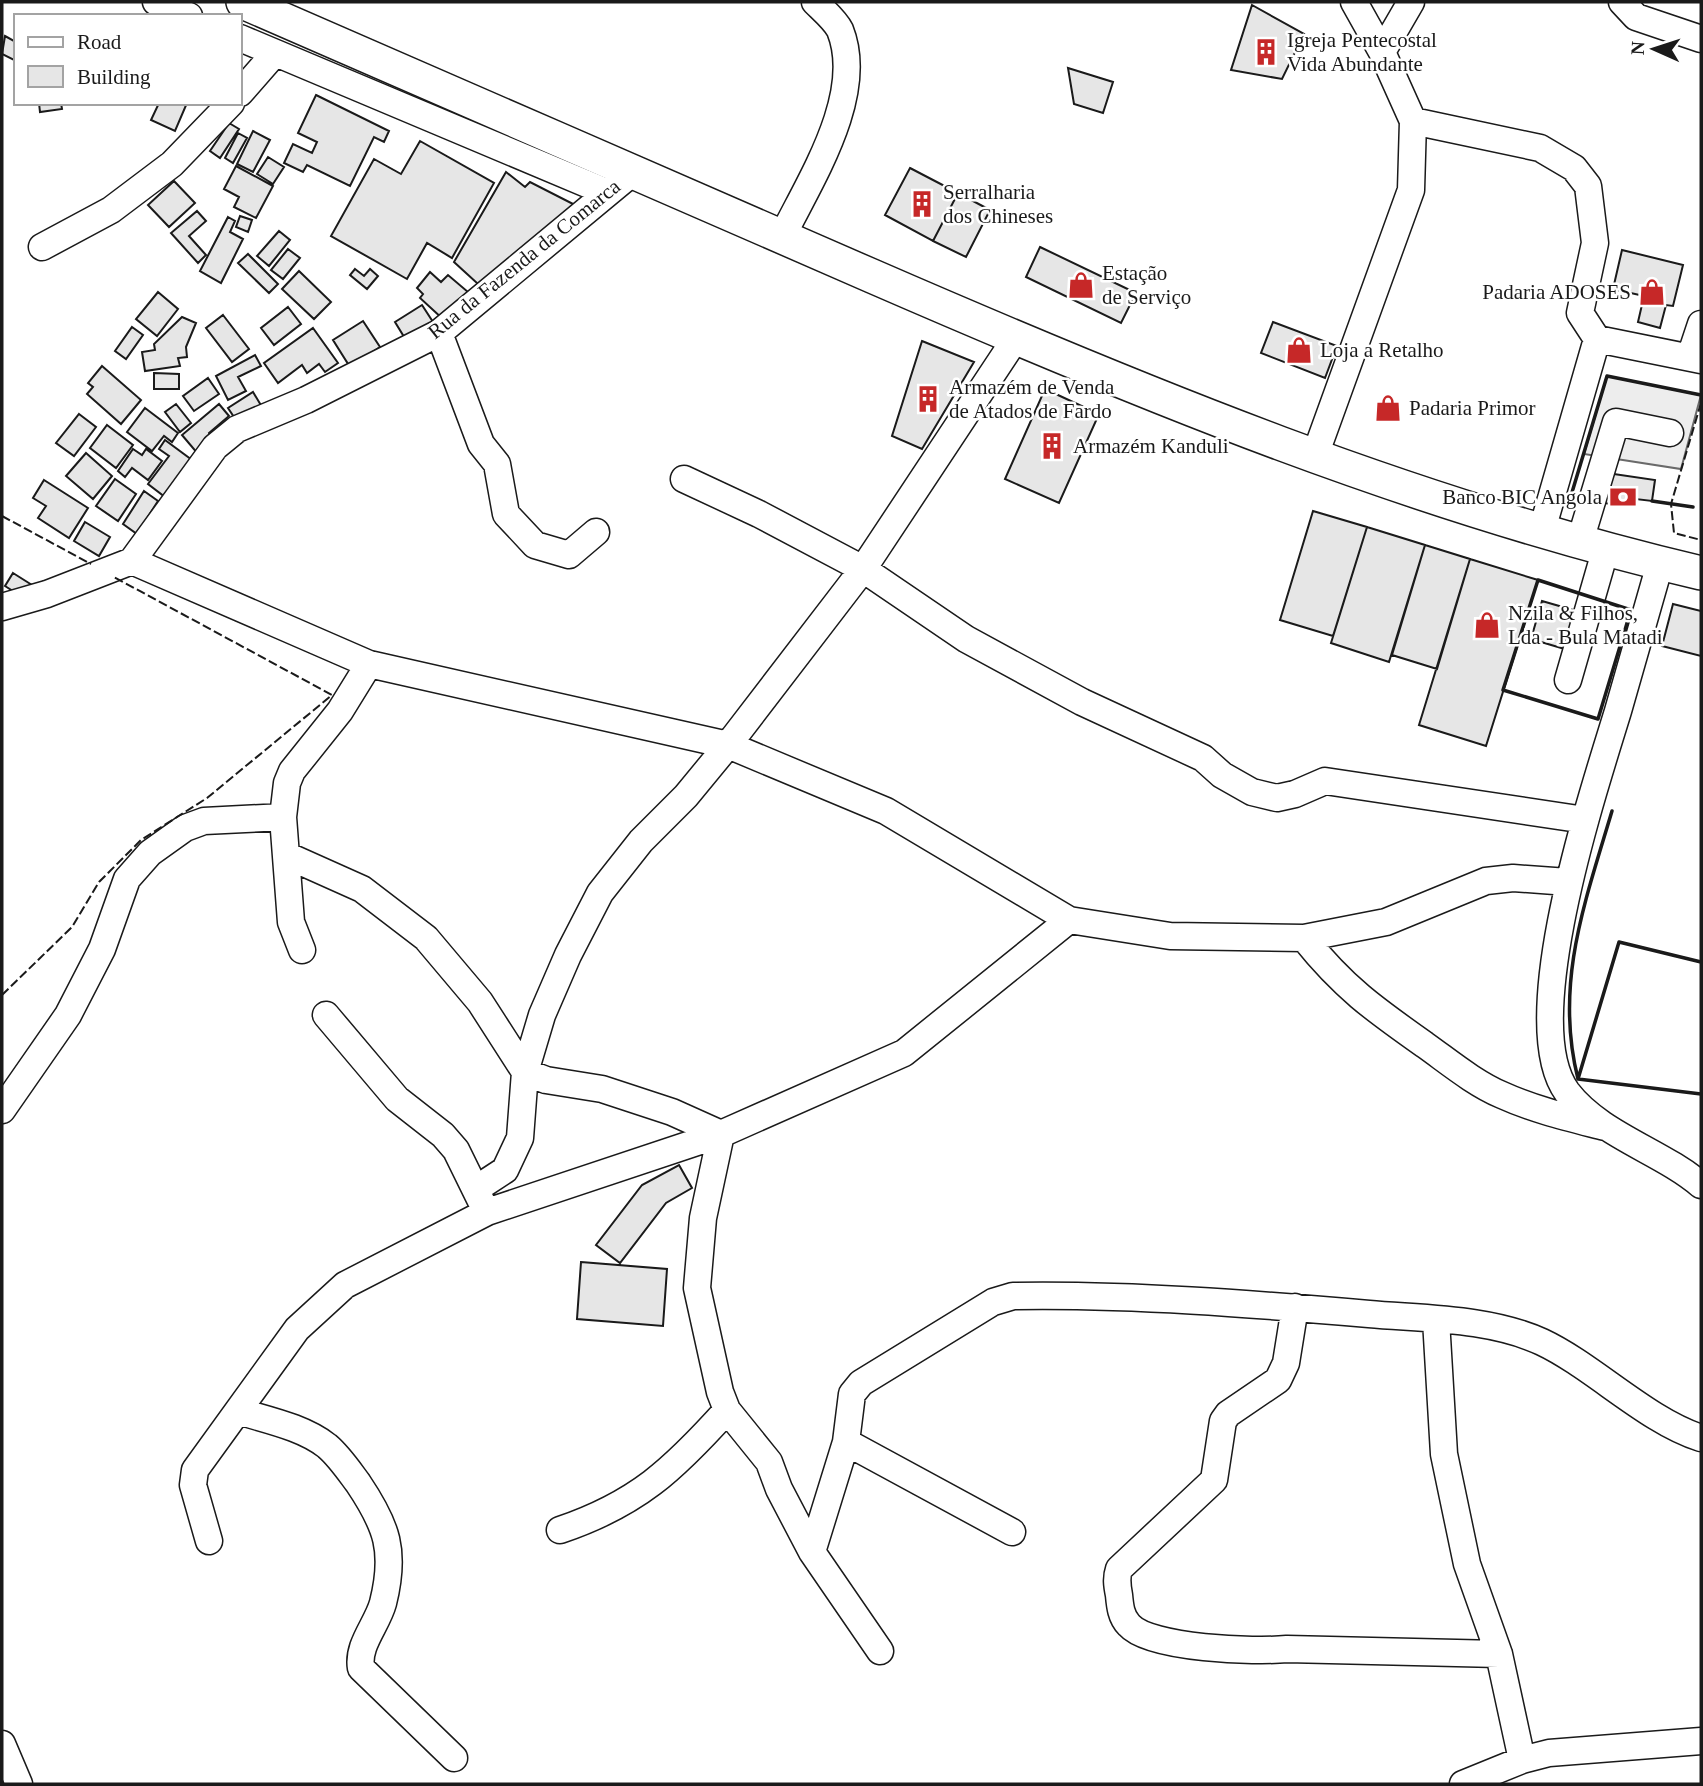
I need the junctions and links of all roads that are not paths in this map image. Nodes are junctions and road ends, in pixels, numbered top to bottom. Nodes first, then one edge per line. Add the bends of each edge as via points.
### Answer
1 (156, 2) edge
2 (243, 2) edge
3 (815, 2) edge
4 (1354, 2) edge
5 (1411, 2) edge
6 (1622, 2) edge
7 (184, 14) edge
8 (315, 33) junction
9 (242, 39) edge
10 (1701, 39) edge
11 (1382, 52) junction
12 (286, 58) junction
13 (242, 91) edge
14 (409, 103) junction
15 (229, 105) edge
16 (1413, 121) junction
17 (633, 172) junction
18 (607, 192) junction
19 (782, 237) junction
20 (42, 247) dead end
21 (1701, 324) edge
22 (439, 333) junction
23 (1016, 338) junction
24 (1597, 339) junction
25 (1695, 358) edge
26 (1670, 433) dead end
27 (1314, 458) junction
28 (684, 479) dead end
29 (1542, 530) junction
30 (596, 532) dead end
31 (1593, 544) junction
32 (132, 561) junction
33 (1660, 564) junction
34 (863, 569) junction
35 (1701, 573) edge
36 (2, 607) edge
37 (369, 664) junction
38 (1568, 680) dead end
39 (728, 745) junction
40 (283, 817) junction
41 (1585, 820) junction
42 (286, 855) junction
43 (1568, 883) junction
44 (1069, 920) junction
45 (1304, 938) junction
46 (302, 950) dead end
47 (326, 1015) dead end
48 (525, 1072) junction
49 (2, 1111) edge
50 (1608, 1128) junction
51 (721, 1134) junction
52 (1701, 1185) edge
53 (482, 1201) junction
54 (1295, 1307) junction
55 (1436, 1320) junction
56 (727, 1410) junction
57 (238, 1411) junction
58 (1701, 1438) edge
59 (846, 1442) junction
60 (560, 1530) dead end
61 (1012, 1532) dead end
62 (209, 1541) dead end
63 (812, 1552) junction
64 (880, 1651) dead end
65 (1499, 1654) junction
66 (1701, 1741) edge
67 (2, 1744) edge
68 (454, 1758) dead end
69 (1522, 1760) junction
70 (19, 1784) edge
71 (1462, 1784) edge

1 - 7 street
2 - 8 main road
3 - 19 street via 839,30 847,74 839,119
4 - 11 street
5 - 11 street
6 - 10 street via 1636,17
8 - 12 street
8 - 14 main road
9 - 12 street
11 - 16 street
12 - 13 street
12 - 14 street
14 - 17 main road
14 - 18 street
15 - 20 street via 172,164 111,210
16 - 24 street via 1540,148 1574,168 1588,186 1595,243 1580,313
16 - 27 street via 1411,190
17 - 18 street, Rua da Fazenda da Comarca
17 - 19 main road
18 - 22 street, Rua da Fazenda da Comarca
19 - 23 main road
21 - 25 street
22 - 30 street via 481,444 497,464 506,514 535,545 569,555
22 - 32 street, Rua da Fazenda da Comarca via 237,429 215,447
23 - 27 main road
23 - 34 street
24 - 25 street
24 - 29 street
26 - 31 street via 1616,422
27 - 29 main road
28 - 34 street
29 - 31 main road
31 - 33 main road
31 - 38 street
32 - 36 street
32 - 37 street
33 - 35 main road
33 - 41 street
34 - 39 street
34 - 41 street via 966,639 1082,702 1203,758 1252,792 1277,798 1325,781
37 - 39 street
37 - 40 street via 340,711 292,771
39 - 44 street via 886,811
39 - 48 street via 600,893 542,1015
40 - 42 street
40 - 49 street via 204,821 185,828 150,853 127,878 102,948 68,1015
41 - 43 street
42 - 46 street via 291,922
42 - 48 street via 362,890 426,938 480,1002
43 - 45 street via 1513,878 1486,881 1386,922
43 - 50 street via 1554,966 1551,1017 1555,1062 1567,1091
44 - 45 street via 1170,936
44 - 51 street via 904,1052
45 - 50 street via 1336,978 1370,1007 1459,1070 1499,1094 1542,1111
47 - 53 street via 397,1099 457,1150
48 - 51 street via 546,1080 603,1088
48 - 53 street via 520,1138 505,1170
50 - 52 street
51 - 53 street
51 - 56 street via 704,1218 697,1287
53 - 57 street via 345,1285 297,1329
54 - 55 street
54 - 59 street via 1013,1296 993,1302 861,1383 852,1394
54 - 65 street via 1286,1363 1278,1380 1223,1421 1214,1480 1119,1569 1117,1583 1127,1624 1150,1636 1232,1650
55 - 58 street via 1499,1329 1542,1342
55 - 65 street via 1444,1454 1467,1564
56 - 60 street via 686,1455 643,1492 597,1518
56 - 63 street via 769,1462
57 - 62 street via 195,1470 193,1485
57 - 68 street via 303,1432 327,1446 380,1516 389,1543 388,1577 382,1606 359,1657 362,1668
59 - 61 street
59 - 63 street
63 - 64 street
65 - 69 street
66 - 69 street via 1549,1753
67 - 70 street
69 - 71 street

